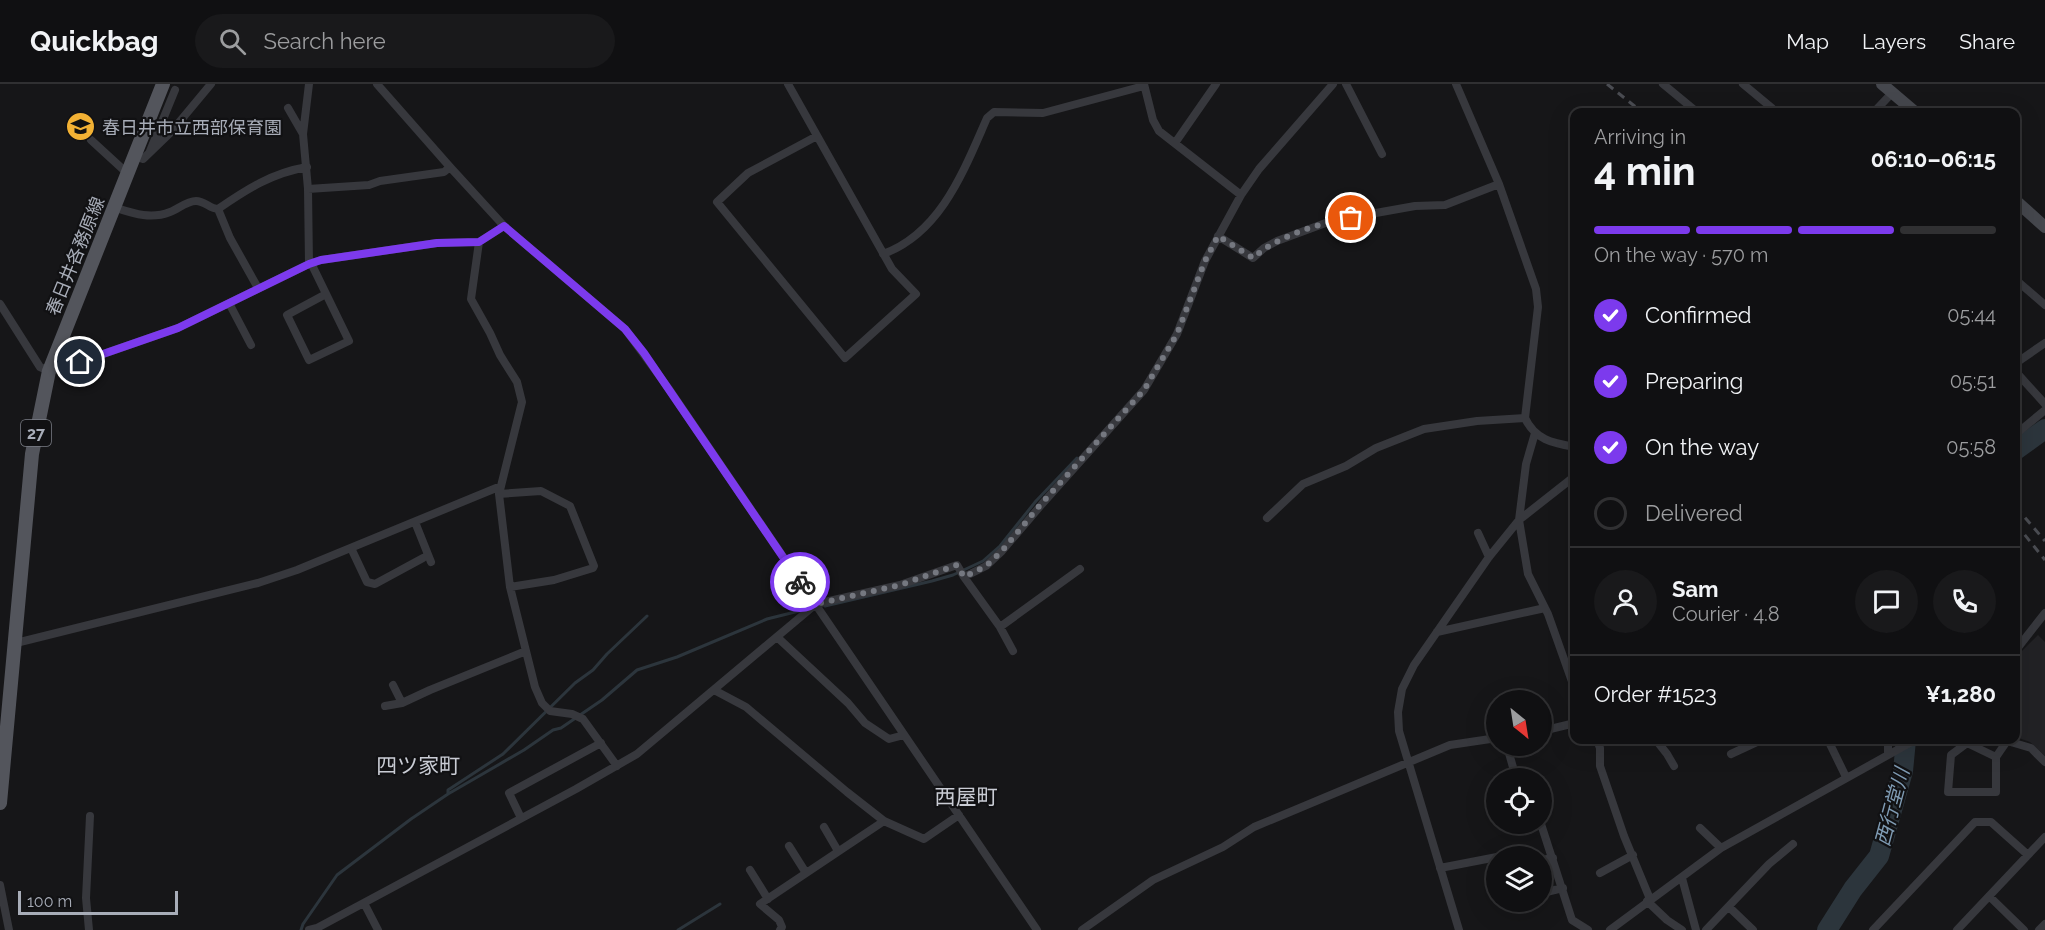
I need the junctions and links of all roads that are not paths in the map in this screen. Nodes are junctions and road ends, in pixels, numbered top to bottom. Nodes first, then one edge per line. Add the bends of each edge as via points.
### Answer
1 (211, 84) edge
2 (309, 84) edge
3 (377, 84) edge
4 (788, 84) edge
5 (1216, 84) edge
6 (1333, 84) edge
7 (1346, 84) edge
8 (1456, 84) edge
9 (1663, 84) edge
10 (1743, 84) edge
11 (1882, 84) edge
12 (1144, 85) edge
13 (169, 87) edge
14 (1893, 93) junction
15 (288, 108) dead end
16 (1691, 108) edge
17 (1772, 108) edge
18 (1878, 108) edge
19 (1910, 108) edge
20 (303, 134) junction
21 (817, 136) junction
22 (91, 140) dead end
23 (1175, 144) junction
24 (149, 153) junction
25 (1382, 154) dead end
26 (134, 156) junction
27 (307, 167) junction
28 (450, 167) junction
29 (127, 173) junction
30 (1499, 184) junction
31 (308, 189) junction
32 (1241, 195) junction
33 (2020, 205) edge
34 (113, 207) junction
35 (218, 209) junction
36 (504, 226) junction
37 (2045, 227) edge
38 (1218, 236) junction
39 (479, 242) junction
40 (883, 254) junction
41 (310, 263) junction
42 (2020, 283) edge
43 (258, 288) junction
44 (326, 294) junction
45 (229, 303) junction
46 (2045, 305) edge
47 (1, 309) edge
48 (2045, 343) edge
49 (251, 345) dead end
50 (2020, 360) edge
51 (49, 371) junction
52 (2020, 381) edge
53 (2045, 404) edge
54 (2045, 410) edge
55 (1525, 418) junction
56 (2020, 431) edge
57 (1535, 433) junction
58 (1570, 446) edge
59 (1570, 480) edge
60 (500, 490) junction
61 (1267, 518) dead end
62 (1519, 520) junction
63 (415, 522) junction
64 (1478, 532) dead end
65 (351, 548) junction
66 (1489, 557) junction
67 (1080, 568) dead end
68 (964, 577) junction
69 (510, 587) junction
70 (818, 608) junction
71 (1545, 609) junction
72 (2045, 613) edge
73 (1000, 627) junction
74 (1437, 632) junction
75 (777, 638) junction
76 (16, 643) junction
77 (2020, 645) edge
78 (526, 651) junction
79 (1013, 651) dead end
80 (1570, 676) edge
81 (393, 685) dead end
82 (714, 690) junction
83 (402, 703) junction
84 (385, 706) dead end
85 (1570, 724) edge
86 (1552, 729) edge
87 (904, 735) junction
88 (1486, 740) edge
89 (601, 743) junction
90 (1598, 744) edge
91 (1659, 744) edge
92 (1753, 744) edge
93 (1830, 744) edge
94 (1889, 744) edge
95 (1907, 744) edge
96 (1965, 744) edge
97 (1971, 744) edge
98 (2004, 744) edge
99 (2018, 744) edge
100 (1890, 753) junction
101 (1731, 754) dead end
102 (1996, 757) junction
103 (1408, 761) junction
104 (2045, 762) edge
105 (617, 766) junction
106 (1674, 766) dead end
107 (1846, 777) junction
108 (0, 803) edge
109 (959, 815) junction
110 (90, 816) dead end
111 (521, 818) junction
112 (884, 820) junction
113 (824, 827) dead end
114 (1700, 828) dead end
115 (1545, 834) edge
116 (2045, 837) edge
117 (1793, 843) dead end
118 (789, 846) dead end
119 (1721, 848) junction
120 (838, 851) junction
121 (1633, 855) junction
122 (2028, 855) junction
123 (1553, 858) joint
124 (1486, 859) edge
125 (1440, 868) junction
126 (750, 870) dead end
127 (806, 873) junction
128 (1600, 873) dead end
129 (1682, 878) junction
130 (0, 885) edge
131 (1563, 888) junction
132 (1552, 891) edge
133 (1989, 896) junction
134 (768, 899) junction
135 (1649, 900) junction
136 (364, 903) junction
137 (1729, 907) junction
138 (2045, 924) edge
139 (9, 930) edge
140 (89, 930) edge
141 (309, 930) edge
142 (378, 930) edge
143 (780, 930) edge
144 (1037, 930) edge
145 (1082, 930) edge
146 (1459, 930) edge
147 (1588, 930) edge
148 (1610, 930) edge
149 (1682, 930) edge
150 (1693, 930) edge
151 (1706, 930) edge
152 (1753, 930) edge
153 (1873, 930) edge
154 (1957, 930) edge
155 (2024, 930) edge
156 (2039, 930) edge

1 - 24 street
2 - 20 street
3 - 28 street
4 - 21 street
5 - 23 street
6 - 32 street
7 - 25 street
8 - 30 street
9 - 16 street
10 - 17 street
11 - 14 main road
12 - 23 street via 1156,126
12 - 40 street via 1043,113 994,112 987,118 960,180 934,217 916,236
13 - 24 street
13 - 26 main road, 春日井各務原線 / 27
14 - 18 street
14 - 19 main road
15 - 20 street
20 - 27 street
21 - 40 street
21 - 40 street via 748,173 717,202 845,358 916,294
22 - 29 street
23 - 32 street
24 - 26 street via 143,159
26 - 29 main road, 春日井各務原線 / 27
27 - 31 street
27 - 35 street via 264,179
28 - 31 street via 444,172 369,185
28 - 36 street
29 - 34 main road, 春日井各務原線 / 27
30 - 38 street via 1445,205 1415,206 1331,221 1277,241 1253,258
30 - 55 street via 1536,289 1538,307
31 - 41 street
32 - 38 street
33 - 37 main road
34 - 35 street via 139,216 160,215 193,201
34 - 51 main road, 春日井各務原線 / 27
35 - 43 street
36 - 39 street
36 - 70 street via 625,329
38 - 68 street via 1177,334 1144,390 1002,551 986,566
39 - 41 street via 437,243
39 - 60 street via 471,299 518,382 522,402
41 - 43 street
41 - 44 street
42 - 46 street
43 - 45 street
44 - 44 street via 349,340 309,360 287,315
45 - 49 street
45 - 51 street via 178,328
47 - 51 street via 40,367
48 - 50 street
51 - 76 main road, 春日井各務原線 / 27 via 32,454
52 - 53 street
54 - 56 street
55 - 57 street
55 - 61 street via 1424,429 1303,484
57 - 58 street via 1548,442
57 - 62 street via 1526,464
59 - 62 street
60 - 63 street
60 - 69 street
60 - 69 street via 541,491 570,506 594,566 554,580
62 - 66 street
62 - 71 street via 1528,574
63 - 65 street
63 - 65 street via 427,560 375,584 367,582
64 - 66 street
65 - 76 street via 258,582
66 - 74 street
67 - 73 street
68 - 70 street via 957,565
68 - 73 street
69 - 78 street
70 - 75 street
70 - 87 street
71 - 74 street
71 - 80 street
72 - 77 street
73 - 79 street
74 - 103 street via 1402,689 1399,731
75 - 82 street
75 - 87 street via 865,723 889,739
76 - 108 main road, 春日井各務原線 / 27
78 - 83 street
78 - 89 street via 542,703 550,711 583,719
81 - 83 street
82 - 105 street
82 - 112 street via 746,707
83 - 84 street
85 - 86 street
87 - 109 street
88 - 103 street via 1450,745
89 - 105 street
89 - 111 street via 509,793
90 - 121 street via 1600,766
91 - 106 street
92 - 101 street
93 - 107 street
94 - 100 street
95 - 100 street
96 - 102 street via 1951,755 1948,792 1996,792
97 - 102 street
98 - 102 street
99 - 104 street via 2031,748
100 - 107 street
103 - 125 street
103 - 145 street via 1254,827 1223,847 1153,880
105 - 111 street
107 - 119 street
109 - 112 street via 924,838
109 - 144 street
110 - 140 street via 86,898
111 - 136 street
112 - 120 street
113 - 120 street
114 - 119 street
115 - 123 street
116 - 122 street
117 - 137 street
118 - 127 street
119 - 129 street
120 - 127 street
121 - 128 street
121 - 135 street
122 - 133 street
122 - 153 street via 1991,822 1975,822
123 - 131 street
124 - 125 street
125 - 146 street
126 - 134 street
127 - 134 street
129 - 135 street
129 - 150 street
130 - 139 street
131 - 132 street
131 - 147 street via 1572,920
133 - 154 street
133 - 155 street
134 - 143 street via 760,904 779,920
135 - 148 street
135 - 149 street
136 - 141 street
136 - 142 street
137 - 151 street
137 - 152 street
138 - 156 street

